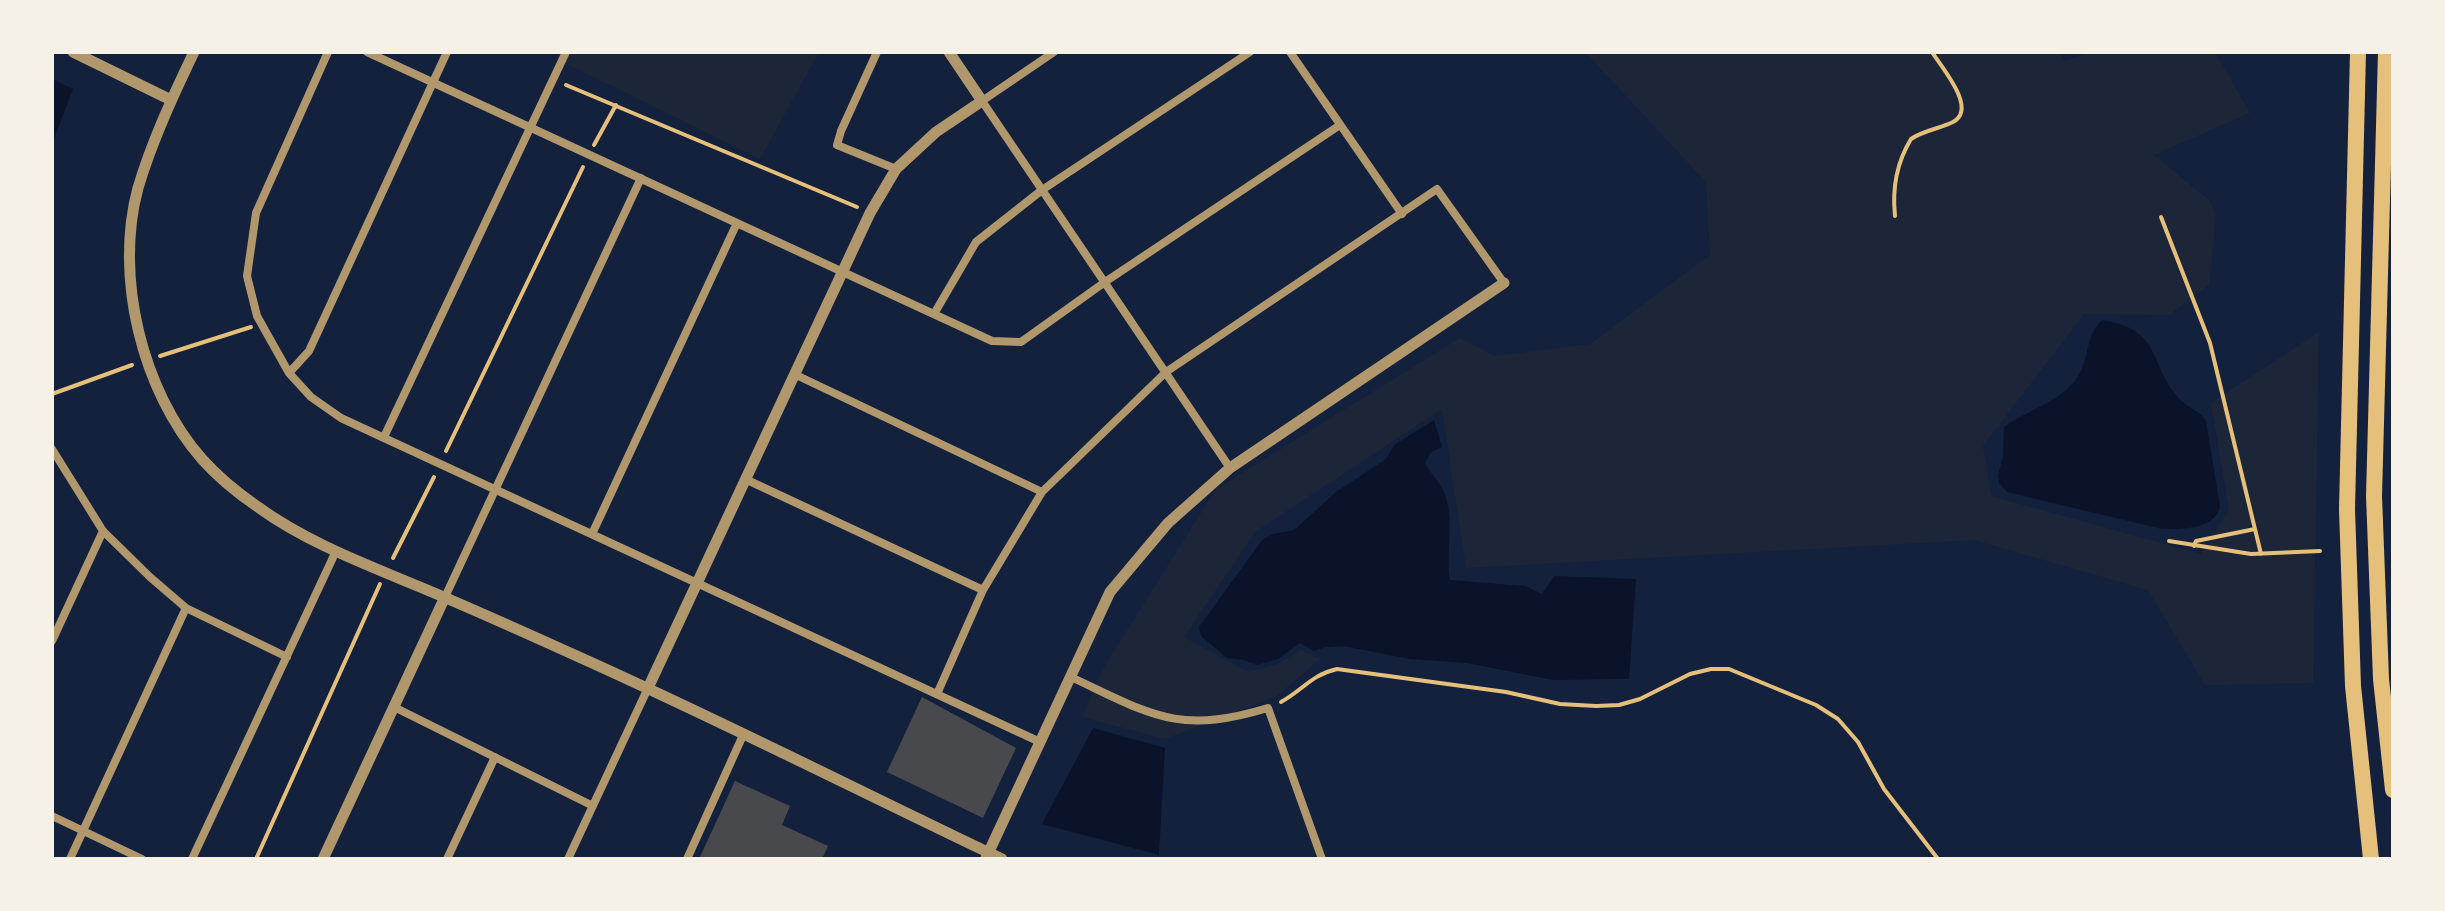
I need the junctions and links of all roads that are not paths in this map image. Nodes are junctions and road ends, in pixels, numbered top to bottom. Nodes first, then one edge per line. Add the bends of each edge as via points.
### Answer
1 (73, 52) edge
2 (194, 52) edge
3 (328, 52) edge
4 (367, 52) edge
5 (447, 52) edge
6 (566, 52) edge
7 (877, 52) edge
8 (949, 52) edge
9 (1054, 52) edge
10 (1250, 52) edge
11 (1290, 52) edge
12 (2358, 52) edge
13 (2386, 52) edge
14 (433, 82) junction
15 (171, 100) junction
16 (982, 101) junction
17 (1340, 125) junction
18 (530, 128) junction
19 (896, 169) junction
20 (641, 178) junction
21 (1042, 190) junction
22 (1402, 214) junction
23 (737, 223) junction
24 (842, 272) junction
25 (1105, 282) junction
26 (1504, 283) joint
27 (934, 314) junction
28 (1166, 372) junction
29 (289, 373) junction
30 (794, 374) junction
31 (384, 437) junction
32 (52, 449) edge
33 (1230, 468) junction
34 (745, 479) junction
35 (495, 489) junction
36 (1042, 492) junction
37 (103, 531) junction
38 (592, 534) junction
39 (336, 551) junction
40 (697, 583) junction
41 (983, 590) junction
42 (445, 597) junction
43 (186, 608) junction
44 (52, 641) edge
45 (287, 657) junction
46 (1073, 678) junction
47 (648, 688) junction
48 (937, 694) junction
49 (394, 707) junction
50 (744, 733) junction
51 (1040, 742) junction
52 (495, 757) junction
53 (2393, 790) edge
54 (593, 806) junction
55 (52, 816) edge
56 (83, 831) junction
57 (987, 856) edge
58 (70, 859) edge
59 (142, 859) edge
60 (192, 859) edge
61 (323, 859) edge
62 (447, 859) edge
63 (568, 859) edge
64 (687, 859) edge
65 (1002, 859) edge
66 (1322, 859) edge
67 (2371, 859) edge

1 - 15 street
2 - 15 street
3 - 29 street via 256,213 247,276 261,324
4 - 14 street
5 - 14 street
6 - 18 street
7 - 19 street via 837,145
8 - 16 street
9 - 16 street
10 - 21 street
11 - 17 street
12 - 67 highway via 2347,509 2353,686
13 - 53 highway via 2374,496 2381,679
14 - 18 street
14 - 29 street via 309,351
15 - 39 street via 138,190 130,240 131,286 146,360 173,418 202,459 258,508
16 - 19 street via 936,132
16 - 21 street
17 - 22 street
17 - 25 street
18 - 20 street
18 - 31 street
19 - 24 street
20 - 23 street
20 - 35 street
21 - 25 street
21 - 27 street via 976,242
22 - 26 street via 1437,189
22 - 28 street
23 - 24 street
23 - 38 street
24 - 27 street
24 - 30 street
25 - 27 street via 1021,342 992,341
25 - 28 street
26 - 33 street
28 - 33 street
28 - 36 street
29 - 31 street via 341,418
30 - 34 street
30 - 36 street
31 - 35 street
32 - 37 street
33 - 46 street via 1168,523 1110,592
34 - 40 street
34 - 41 street
35 - 38 street
35 - 42 street
36 - 41 street
37 - 43 street
37 - 44 street
38 - 40 street
39 - 42 street
39 - 45 street
40 - 47 street
40 - 48 street
41 - 48 street
42 - 47 street
42 - 49 street
43 - 45 street
43 - 56 street
45 - 60 street
46 - 51 street
46 - 66 street via 1171,720 1211,722 1268,708
47 - 50 street
47 - 54 street
48 - 51 street
49 - 52 street
49 - 61 street
50 - 57 street
50 - 64 street
51 - 57 street
52 - 54 street
52 - 62 street
54 - 63 street
55 - 56 street
56 - 58 street
56 - 59 street
57 - 65 street

